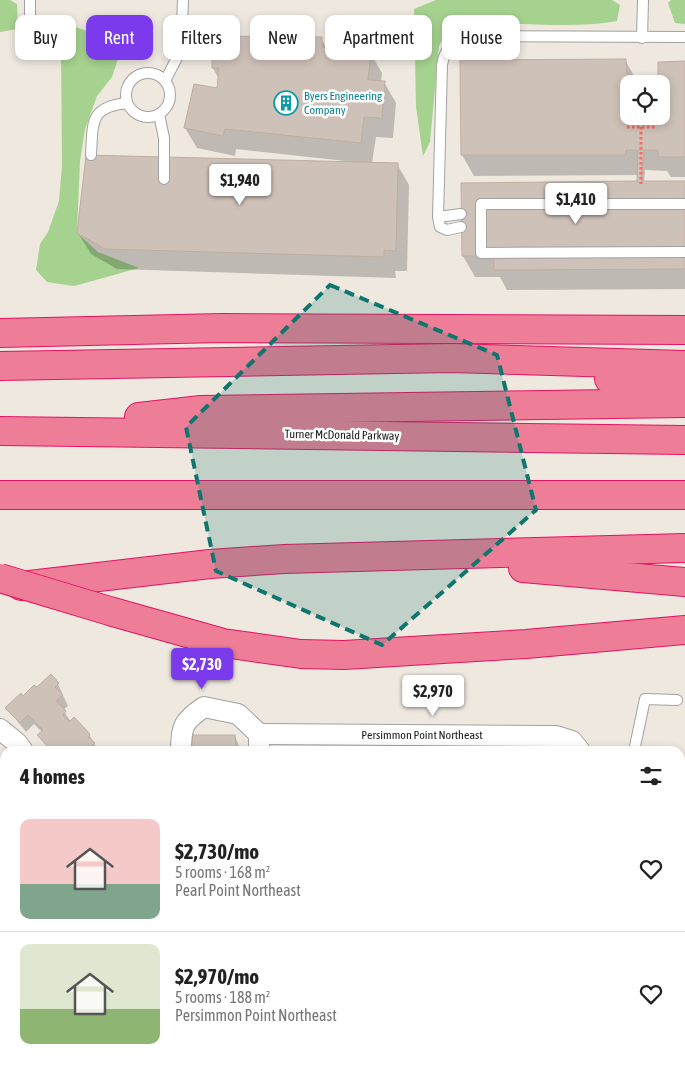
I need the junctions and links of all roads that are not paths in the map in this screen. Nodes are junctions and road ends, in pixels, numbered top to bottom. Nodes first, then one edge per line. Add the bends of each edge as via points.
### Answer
1 (30, 0) edge
2 (183, 0) edge
3 (643, 0) edge
4 (30, 15) edge
5 (642, 38) junction
6 (685, 38) edge
7 (164, 81) junction
8 (127, 103) junction
9 (159, 114) junction
10 (91, 156) dead end
11 (164, 179) dead end
12 (685, 204) edge
13 (461, 214) dead end
14 (438, 217) junction
15 (461, 227) dead end
16 (685, 252) edge
17 (685, 330) edge
18 (0, 334) edge
19 (452, 358) junction
20 (685, 365) edge
21 (0, 366) edge
22 (685, 388) edge
23 (685, 403) edge
24 (32, 430) junction
25 (0, 431) edge
26 (685, 440) edge
27 (0, 495) edge
28 (685, 495) edge
29 (685, 548) edge
30 (409, 556) junction
31 (0, 578) edge
32 (685, 582) edge
33 (0, 588) edge
34 (685, 630) edge
35 (677, 700) dead end
36 (0, 729) edge
37 (259, 743) edge
38 (20, 746) edge
39 (181, 746) edge
40 (576, 746) edge
41 (635, 746) edge

1 - 4 lane
2 - 7 lane via 181,50
3 - 5 lane
5 - 6 lane
5 - 14 lane via 472,36 452,43 442,65
7 - 8 lane via 151,74 136,76 127,88
7 - 9 lane via 168,88 168,102
8 - 9 lane via 131,110 144,117
8 - 10 lane via 112,104 100,110 92,124
9 - 11 lane via 164,138
12 - 16 lane via 481,204 481,253
13 - 14 lane
14 - 15 lane via 442,229
17 - 18 highway via 222,328
19 - 20 highway
19 - 21 highway
19 - 22 highway
23 - 24 highway via 201,410
24 - 25 highway, Turner McDonald Parkway
24 - 26 highway, Turner McDonald Parkway
27 - 28 highway
29 - 30 highway
30 - 32 highway
30 - 33 highway via 210,564
31 - 34 highway, bridge via 187,633 258,649 344,655
35 - 41 lane via 644,699
36 - 38 street
37 - 39 street via 238,714 204,707 191,716 181,730
37 - 40 street, Persimmon Point Northeast via 556,736 572,741

